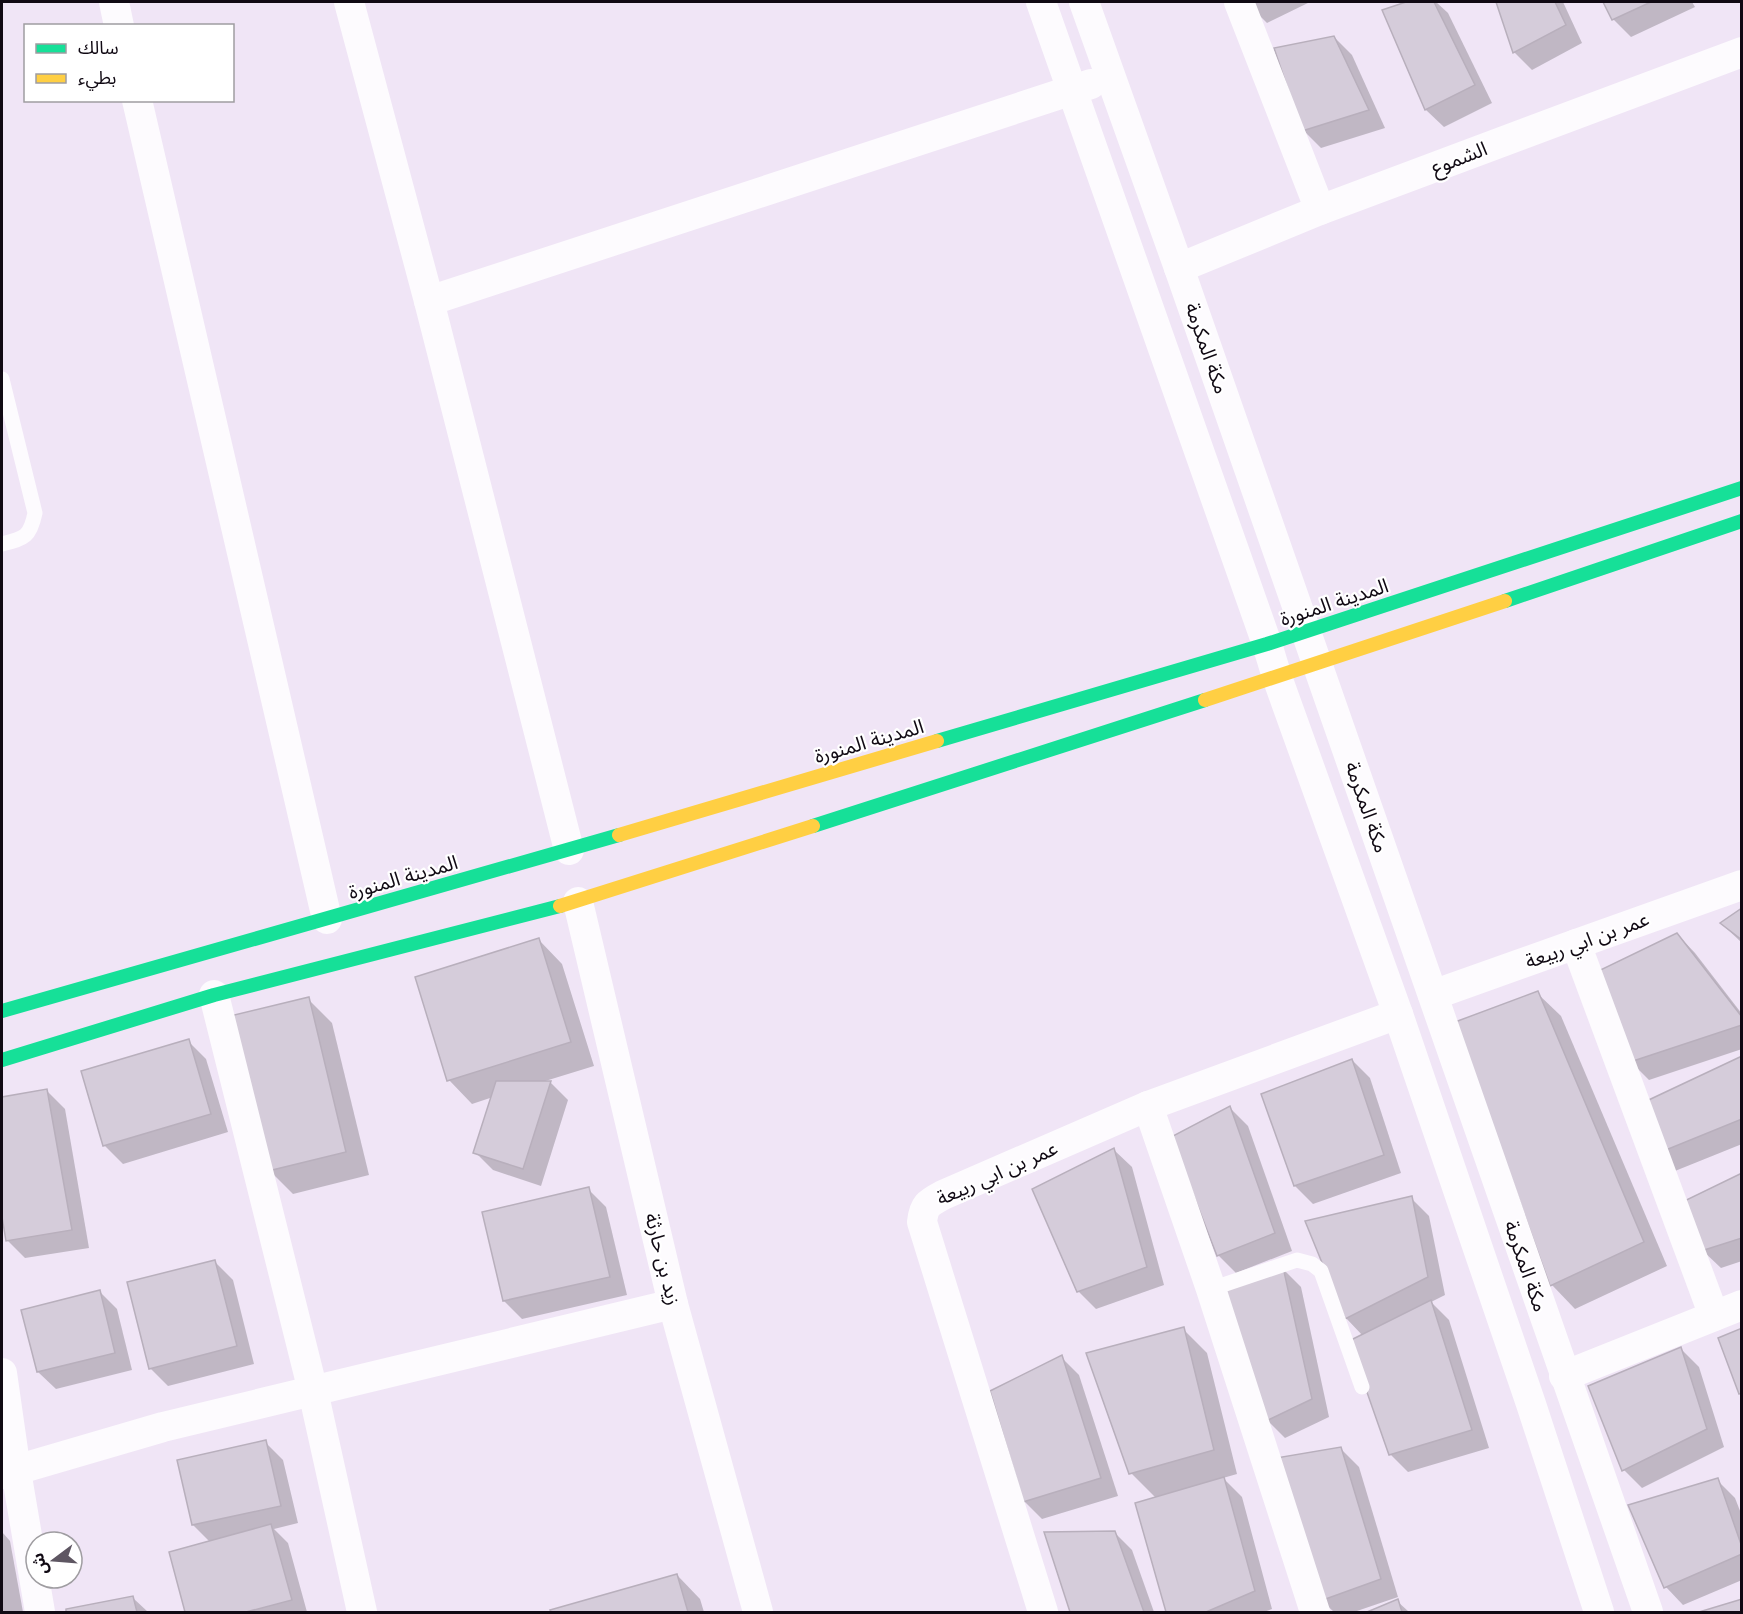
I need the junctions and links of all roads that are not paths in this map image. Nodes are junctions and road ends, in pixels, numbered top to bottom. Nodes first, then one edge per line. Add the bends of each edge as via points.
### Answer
1 (114, 2) edge
2 (350, 2) edge
3 (1041, 2) edge
4 (1084, 2) edge
5 (1239, 2) edge
6 (119, 24) edge
7 (1742, 52) edge
8 (1111, 78) junction
9 (1072, 91) junction
10 (137, 102) edge
11 (1320, 210) junction
12 (1179, 268) junction
13 (429, 301) junction
14 (2, 379) edge
15 (1742, 488) edge
16 (1742, 521) edge
17 (2, 544) edge
18 (1305, 632) junction
19 (1267, 644) junction
20 (1317, 664) junction
21 (1277, 677) junction
22 (569, 850) junction
23 (1742, 885) edge
24 (578, 902) junction
25 (327, 919) junction
26 (1576, 944) junction
27 (214, 995) junction
28 (1433, 995) junction
29 (2, 1011) edge
30 (1398, 1014) junction
31 (2, 1060) edge
32 (1148, 1106) junction
33 (1212, 1288) junction
34 (673, 1304) junction
35 (1742, 1305) edge
36 (1714, 1316) junction
37 (2, 1373) edge
38 (1564, 1376) junction
39 (1362, 1387) dead end
40 (313, 1391) junction
41 (9, 1473) edge
42 (40, 1612) edge
43 (362, 1612) edge
44 (758, 1612) edge
45 (1043, 1612) edge
46 (1315, 1612) edge
47 (1599, 1612) edge
48 (1648, 1612) edge

1 - 6 street
2 - 13 street
3 - 9 street, مكة المكرمة
4 - 8 street, مكة المكرمة
5 - 11 street
7 - 11 street, الشموع
8 - 9 street
8 - 12 street, مكة المكرمة
9 - 13 street
9 - 19 street, مكة المكرمة
10 - 25 street
11 - 12 street, الشموع
12 - 18 street, مكة المكرمة
13 - 22 street
14 - 17 lane via 35,513 31,530 20,540
15 - 18 main road, المدينة المنورة
16 - 20 main road
18 - 19 main road, المدينة المنورة
18 - 20 street, مكة المكرمة
19 - 21 street, مكة المكرمة
19 - 22 main road, المدينة المنورة
20 - 21 main road
20 - 28 street, مكة المكرمة
21 - 24 main road
21 - 30 street, مكة المكرمة
22 - 25 main road, المدينة المنورة
23 - 26 street, عمر بن ابي ربيعة
24 - 27 main road
24 - 34 street, زيد بن حارثة
25 - 29 main road, المدينة المنورة
26 - 28 street, عمر بن ابي ربيعة
26 - 36 street
27 - 31 main road
27 - 40 street
28 - 38 street, مكة المكرمة
30 - 32 street, عمر بن ابي ربيعة
30 - 47 street, مكة المكرمة
32 - 33 street
32 - 45 street, عمر بن ابي ربيعة via 943,1195 923,1211 922,1222
33 - 39 lane via 1297,1260 1312,1264 1321,1272
33 - 46 street
34 - 40 street
34 - 44 street, زيد بن حارثة
35 - 36 street
36 - 38 street
37 - 41 street
38 - 48 street, مكة المكرمة
40 - 41 street via 163,1427
40 - 43 street
41 - 42 street

